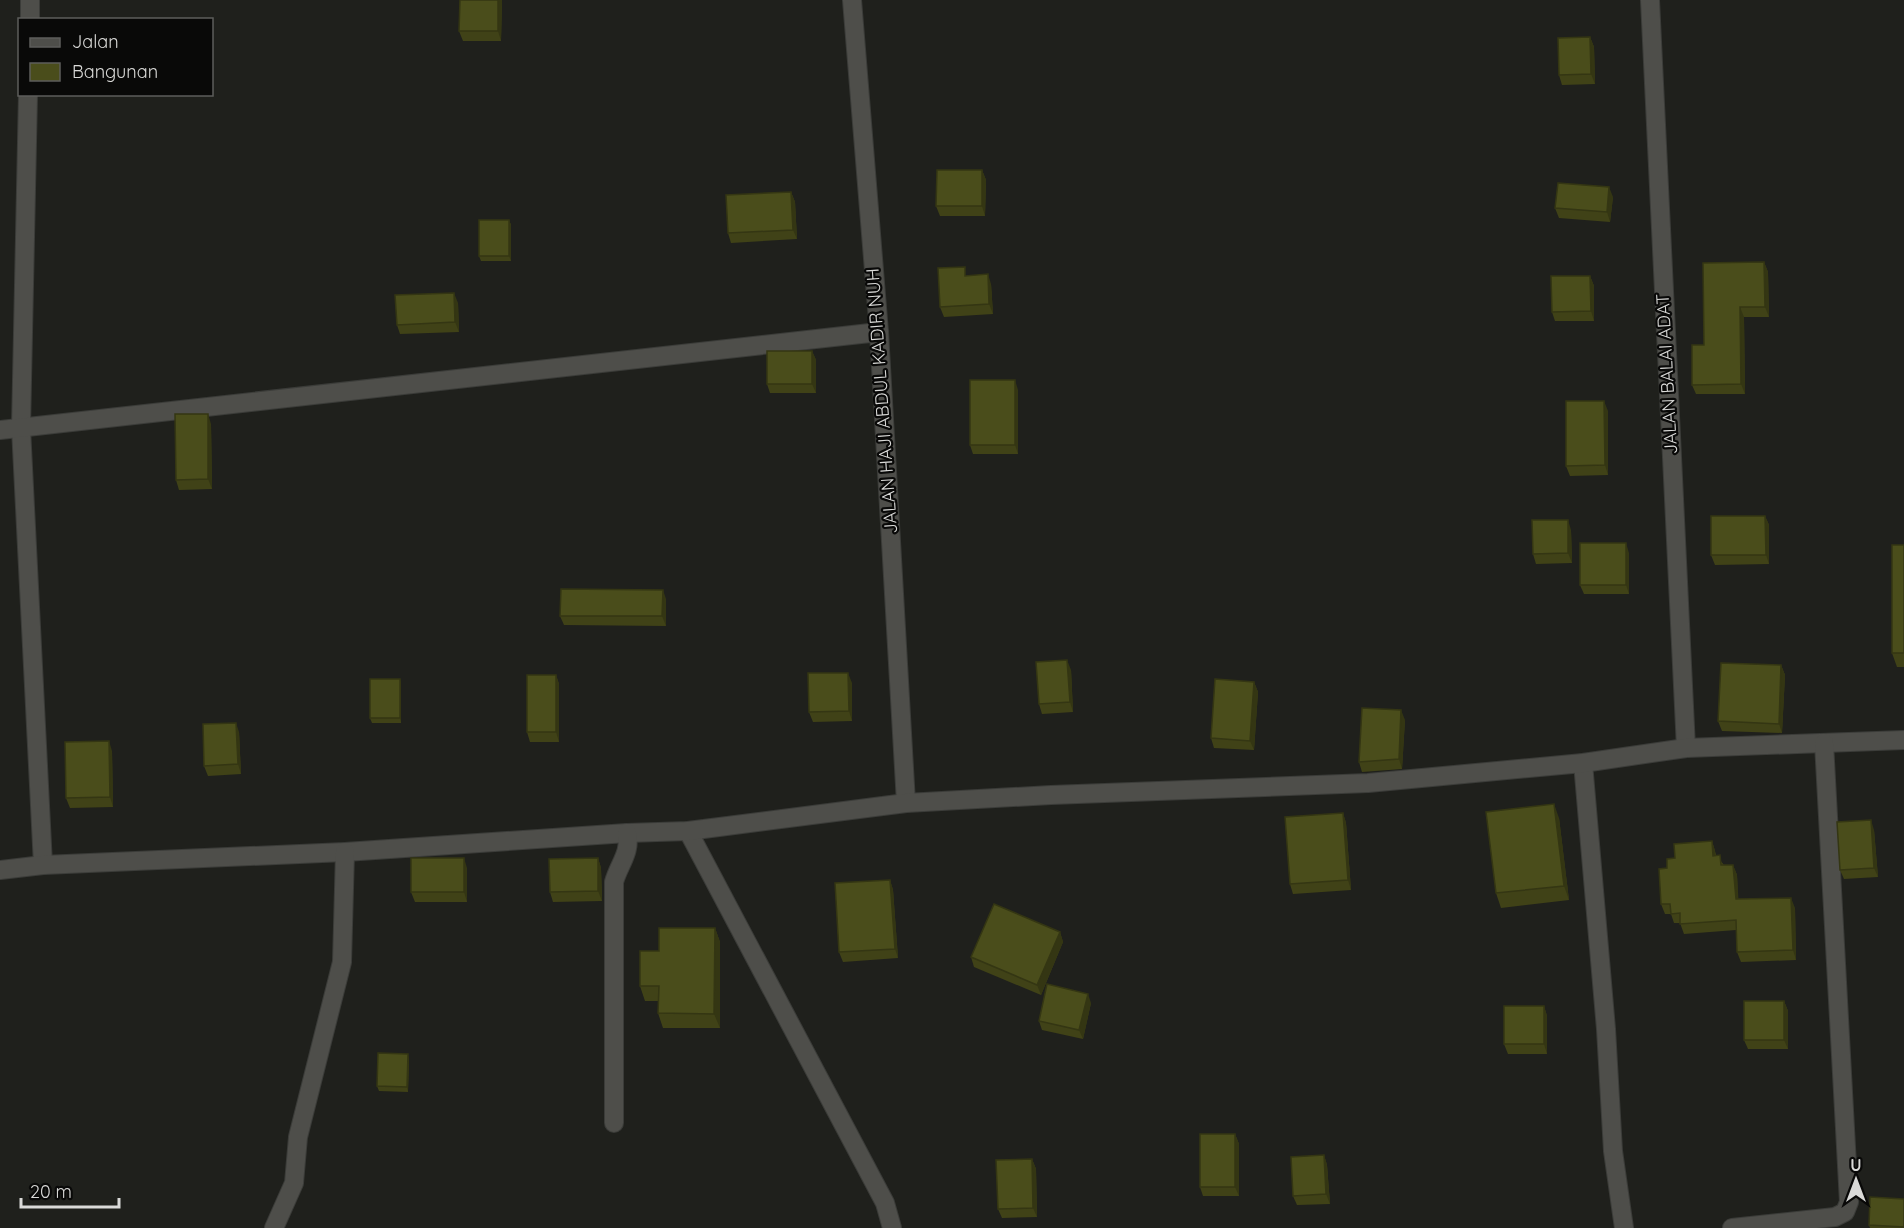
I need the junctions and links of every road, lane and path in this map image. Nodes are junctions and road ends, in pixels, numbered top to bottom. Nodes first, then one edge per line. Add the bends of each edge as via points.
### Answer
1 (30, 0) edge
2 (852, 0) edge
3 (1650, 0) edge
4 (30, 18) edge
5 (28, 96) edge
6 (879, 332) junction
7 (21, 429) junction
8 (0, 430) edge
9 (1904, 740) edge
10 (1824, 743) junction
11 (1686, 747) junction
12 (1583, 763) junction
13 (906, 803) junction
14 (688, 831) junction
15 (627, 834) junction
16 (345, 852) junction
17 (43, 865) junction
18 (0, 870) edge
19 (614, 1123) dead end
20 (274, 1228) edge
21 (892, 1228) edge
22 (1624, 1228) edge
23 (1732, 1228) edge

1 - 4 street
2 - 6 street, JALAN HAJI ABDUL KADIR NUH
3 - 11 street, JALAN BALAI ADAT
5 - 7 street
6 - 7 street
6 - 13 street, JALAN HAJI ABDUL KADIR NUH
7 - 8 street
7 - 17 street
9 - 10 street
10 - 11 street
10 - 23 street via 1850,1202 1845,1212 1835,1217
11 - 12 street
12 - 13 street via 1368,783
12 - 22 street via 1613,1151
13 - 14 street
14 - 15 street
14 - 21 street via 885,1203
15 - 16 street
15 - 19 street via 628,851 614,882
16 - 17 street
16 - 20 street via 342,962 298,1137 294,1183
17 - 18 street

